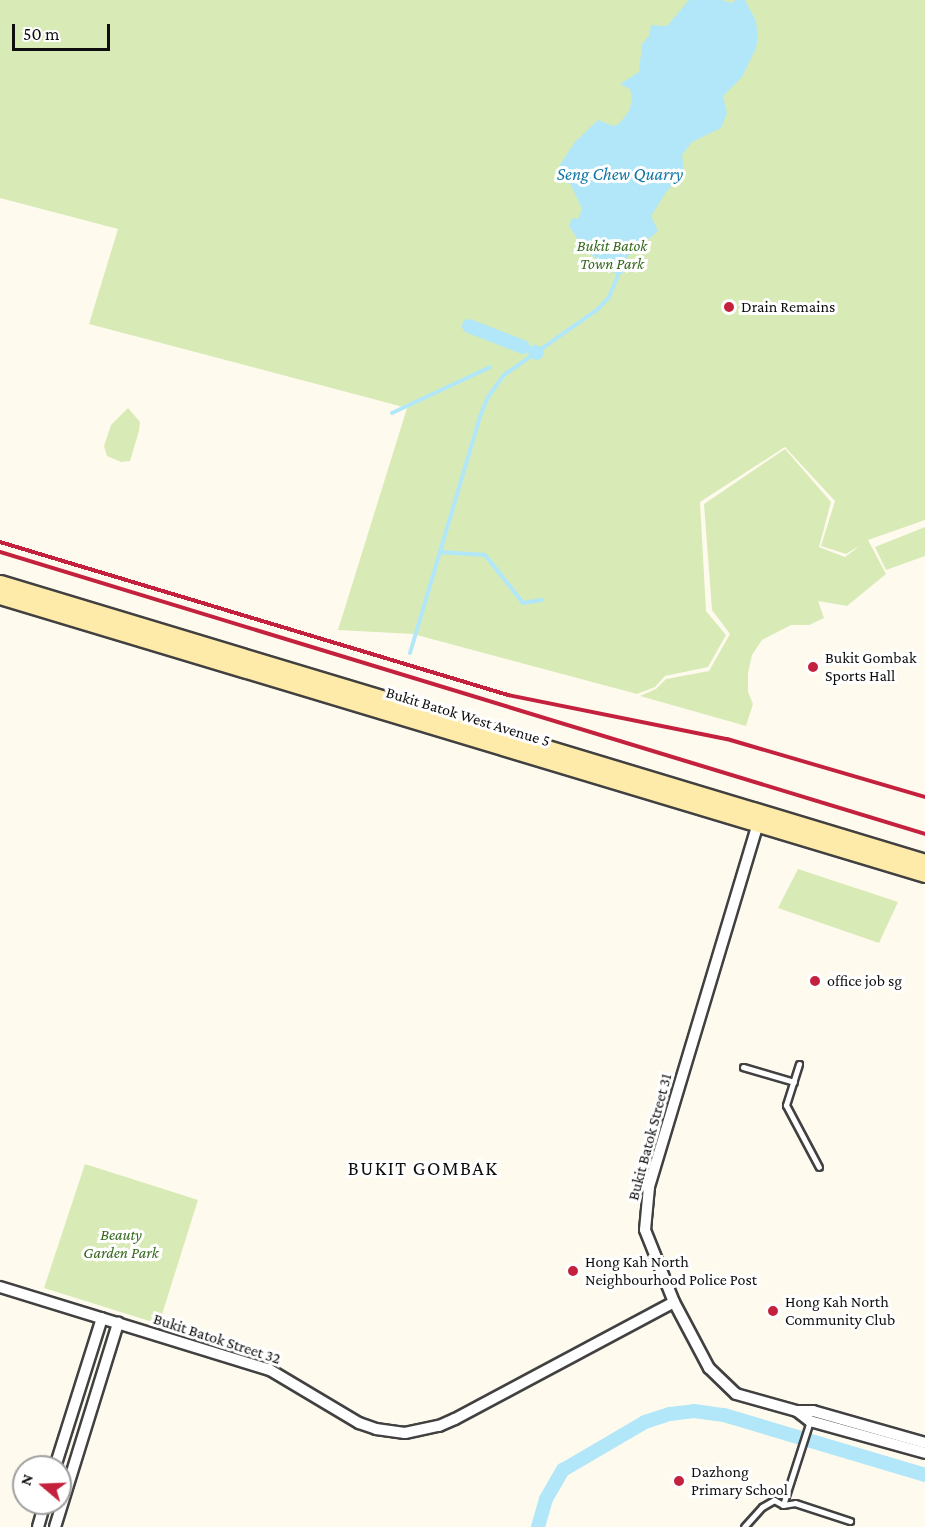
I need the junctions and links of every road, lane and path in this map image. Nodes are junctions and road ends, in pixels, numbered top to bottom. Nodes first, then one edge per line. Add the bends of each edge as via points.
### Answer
1 (0, 583) edge
2 (0, 596) edge
3 (760, 817) junction
4 (925, 862) edge
5 (925, 874) edge
6 (800, 1064) dead end
7 (743, 1067) dead end
8 (794, 1082) junction
9 (819, 1167) dead end
10 (0, 1287) edge
11 (674, 1302) junction
12 (102, 1318) junction
13 (118, 1323) junction
14 (79, 1389) junction
15 (95, 1395) junction
16 (812, 1416) junction
17 (925, 1443) edge
18 (925, 1453) edge
19 (59, 1455) edge
20 (783, 1505) junction
21 (850, 1521) dead end
22 (55, 1527) edge
23 (744, 1527) edge

1 - 3 street, Bukit Batok West Avenue 5
2 - 3 street, Bukit Batok West Avenue 5 via 254,674
3 - 4 street, Bukit Batok West Avenue 5
3 - 5 street, Bukit Batok West Avenue 5
3 - 11 street, Bukit Batok Street 31 via 649,1187 645,1230
6 - 8 lane
7 - 8 lane
8 - 9 lane via 787,1109
10 - 12 street, Bukit Batok Street 32
11 - 13 street, Bukit Batok Street 32 via 455,1419 405,1433 359,1423 270,1370
11 - 16 street, Bukit Batok Street 31 via 709,1368 725,1385 736,1394
12 - 13 street, Bukit Batok Street 32
12 - 14 street
13 - 15 street
14 - 15 lane
14 - 19 street
15 - 22 street
16 - 17 street, Bukit Batok Street 31
16 - 18 street, Bukit Batok Street 31
16 - 20 lane
20 - 21 lane via 795,1503
20 - 23 lane via 774,1500

